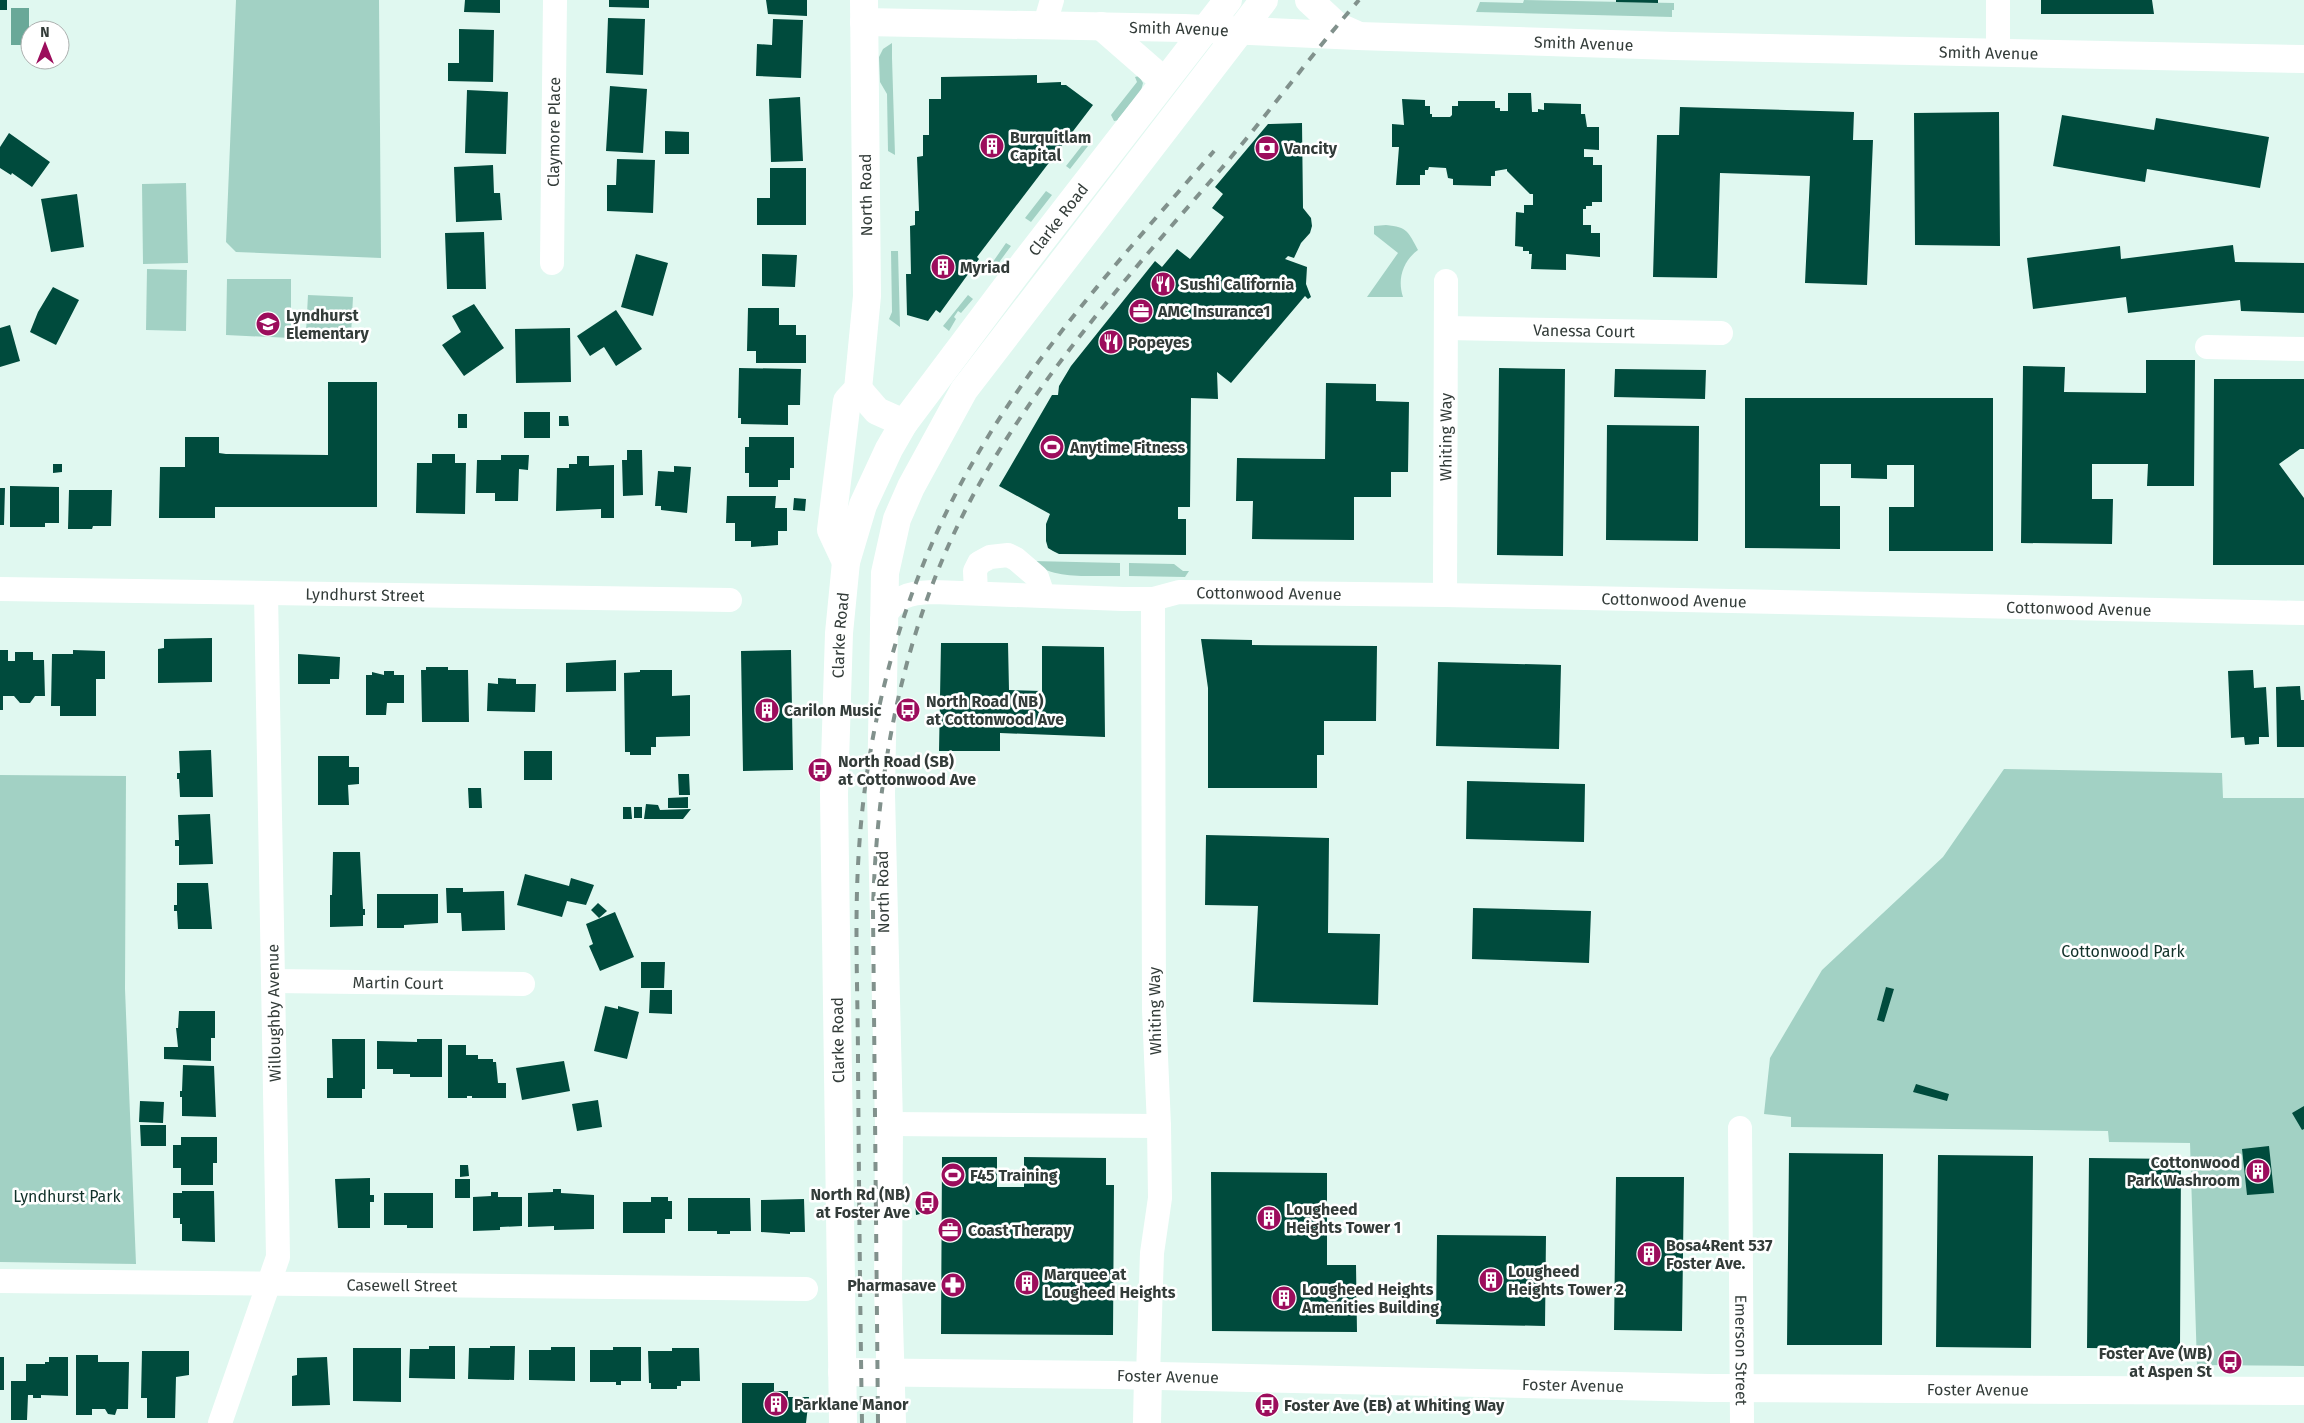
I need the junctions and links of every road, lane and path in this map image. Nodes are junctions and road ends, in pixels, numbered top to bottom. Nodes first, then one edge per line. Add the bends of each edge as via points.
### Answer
1 (555, 0) edge
2 (1228, 0) edge
3 (1264, 0) edge
4 (1309, 0) edge
5 (1998, 0) edge
6 (864, 11) edge
7 (1048, 12) edge
8 (1101, 26) junction
9 (1205, 29) junction
10 (1240, 30) junction
11 (1358, 36) junction
12 (1998, 52) junction
13 (2304, 59) edge
14 (1164, 81) junction
15 (552, 263) dead end
16 (1446, 281) dead end
17 (1446, 328) junction
18 (1721, 333) dead end
19 (2207, 346) dead end
20 (2304, 349) edge
21 (858, 389) junction
22 (904, 423) junction
23 (911, 487) junction
24 (846, 562) junction
25 (0, 589) edge
26 (266, 593) junction
27 (976, 593) junction
28 (1035, 595) junction
29 (1445, 595) junction
30 (1152, 599) junction
31 (730, 600) dead end
32 (2304, 613) edge
33 (882, 620) junction
34 (274, 981) junction
35 (523, 984) dead end
36 (889, 1124) junction
37 (1159, 1126) junction
38 (1740, 1128) dead end
39 (0, 1280) edge
40 (270, 1283) junction
41 (806, 1289) dead end
42 (842, 1372) junction
43 (891, 1372) junction
44 (1148, 1376) junction
45 (1741, 1388) junction
46 (2304, 1391) edge
47 (220, 1423) edge
48 (843, 1423) edge
49 (892, 1423) edge
50 (1148, 1423) edge
51 (1742, 1423) edge

1 - 15 street, Claymore Place
2 - 9 street, Clarke Road
3 - 10 street, Clarke Road
4 - 11 street via 1337,26
5 - 12 street
6 - 7 street, Smith Avenue
6 - 21 street, North Road via 867,270
7 - 8 street, Smith Avenue
8 - 9 street, Smith Avenue
8 - 14 street
9 - 10 street, Smith Avenue
9 - 14 street, Clarke Road
10 - 11 street, Smith Avenue
10 - 23 street, Clarke Road via 964,390
11 - 12 street, Smith Avenue
12 - 13 street, Smith Avenue
14 - 22 street, Clarke Road
16 - 17 street, Whiting Way
17 - 18 street, Vanessa Court
17 - 29 street, Whiting Way
19 - 20 street
21 - 22 street via 877,411
21 - 24 street, North Road via 847,401 831,530
22 - 23 street
22 - 24 street, Clarke Road via 863,505
23 - 33 street, North Road via 897,518 885,573
24 - 42 street, Clarke Road via 839,633 834,794
25 - 26 street, Lyndhurst Street
26 - 31 street, Lyndhurst Street
26 - 34 street, Willoughby Avenue
27 - 28 street, Cottonwood Avenue
27 - 28 street via 975,571 980,563 990,557 1008,555 1037,578
27 - 33 street, Cottonwood Avenue via 911,593 899,599
28 - 30 street, Cottonwood Avenue
29 - 30 street, Cottonwood Avenue via 1179,592
29 - 32 street, Cottonwood Avenue
30 - 37 street, Whiting Way via 1154,1010
33 - 36 street, North Road via 881,794
34 - 35 street, Martin Court
34 - 40 street, Willoughby Avenue via 278,1257
36 - 37 street
36 - 43 street, North Road
37 - 44 street, Whiting Way via 1160,1198 1152,1253
38 - 45 street, Emerson Street
39 - 40 street, Casewell Street
40 - 41 street, Casewell Street
40 - 47 street, Willoughby Avenue
42 - 43 street, Foster Avenue
42 - 48 street, Clarke Road
43 - 44 street, Foster Avenue
43 - 49 street, North Road
44 - 45 street, Foster Avenue
44 - 50 street, Whiting Way
45 - 46 street, Foster Avenue
45 - 51 street, Emerson Street

